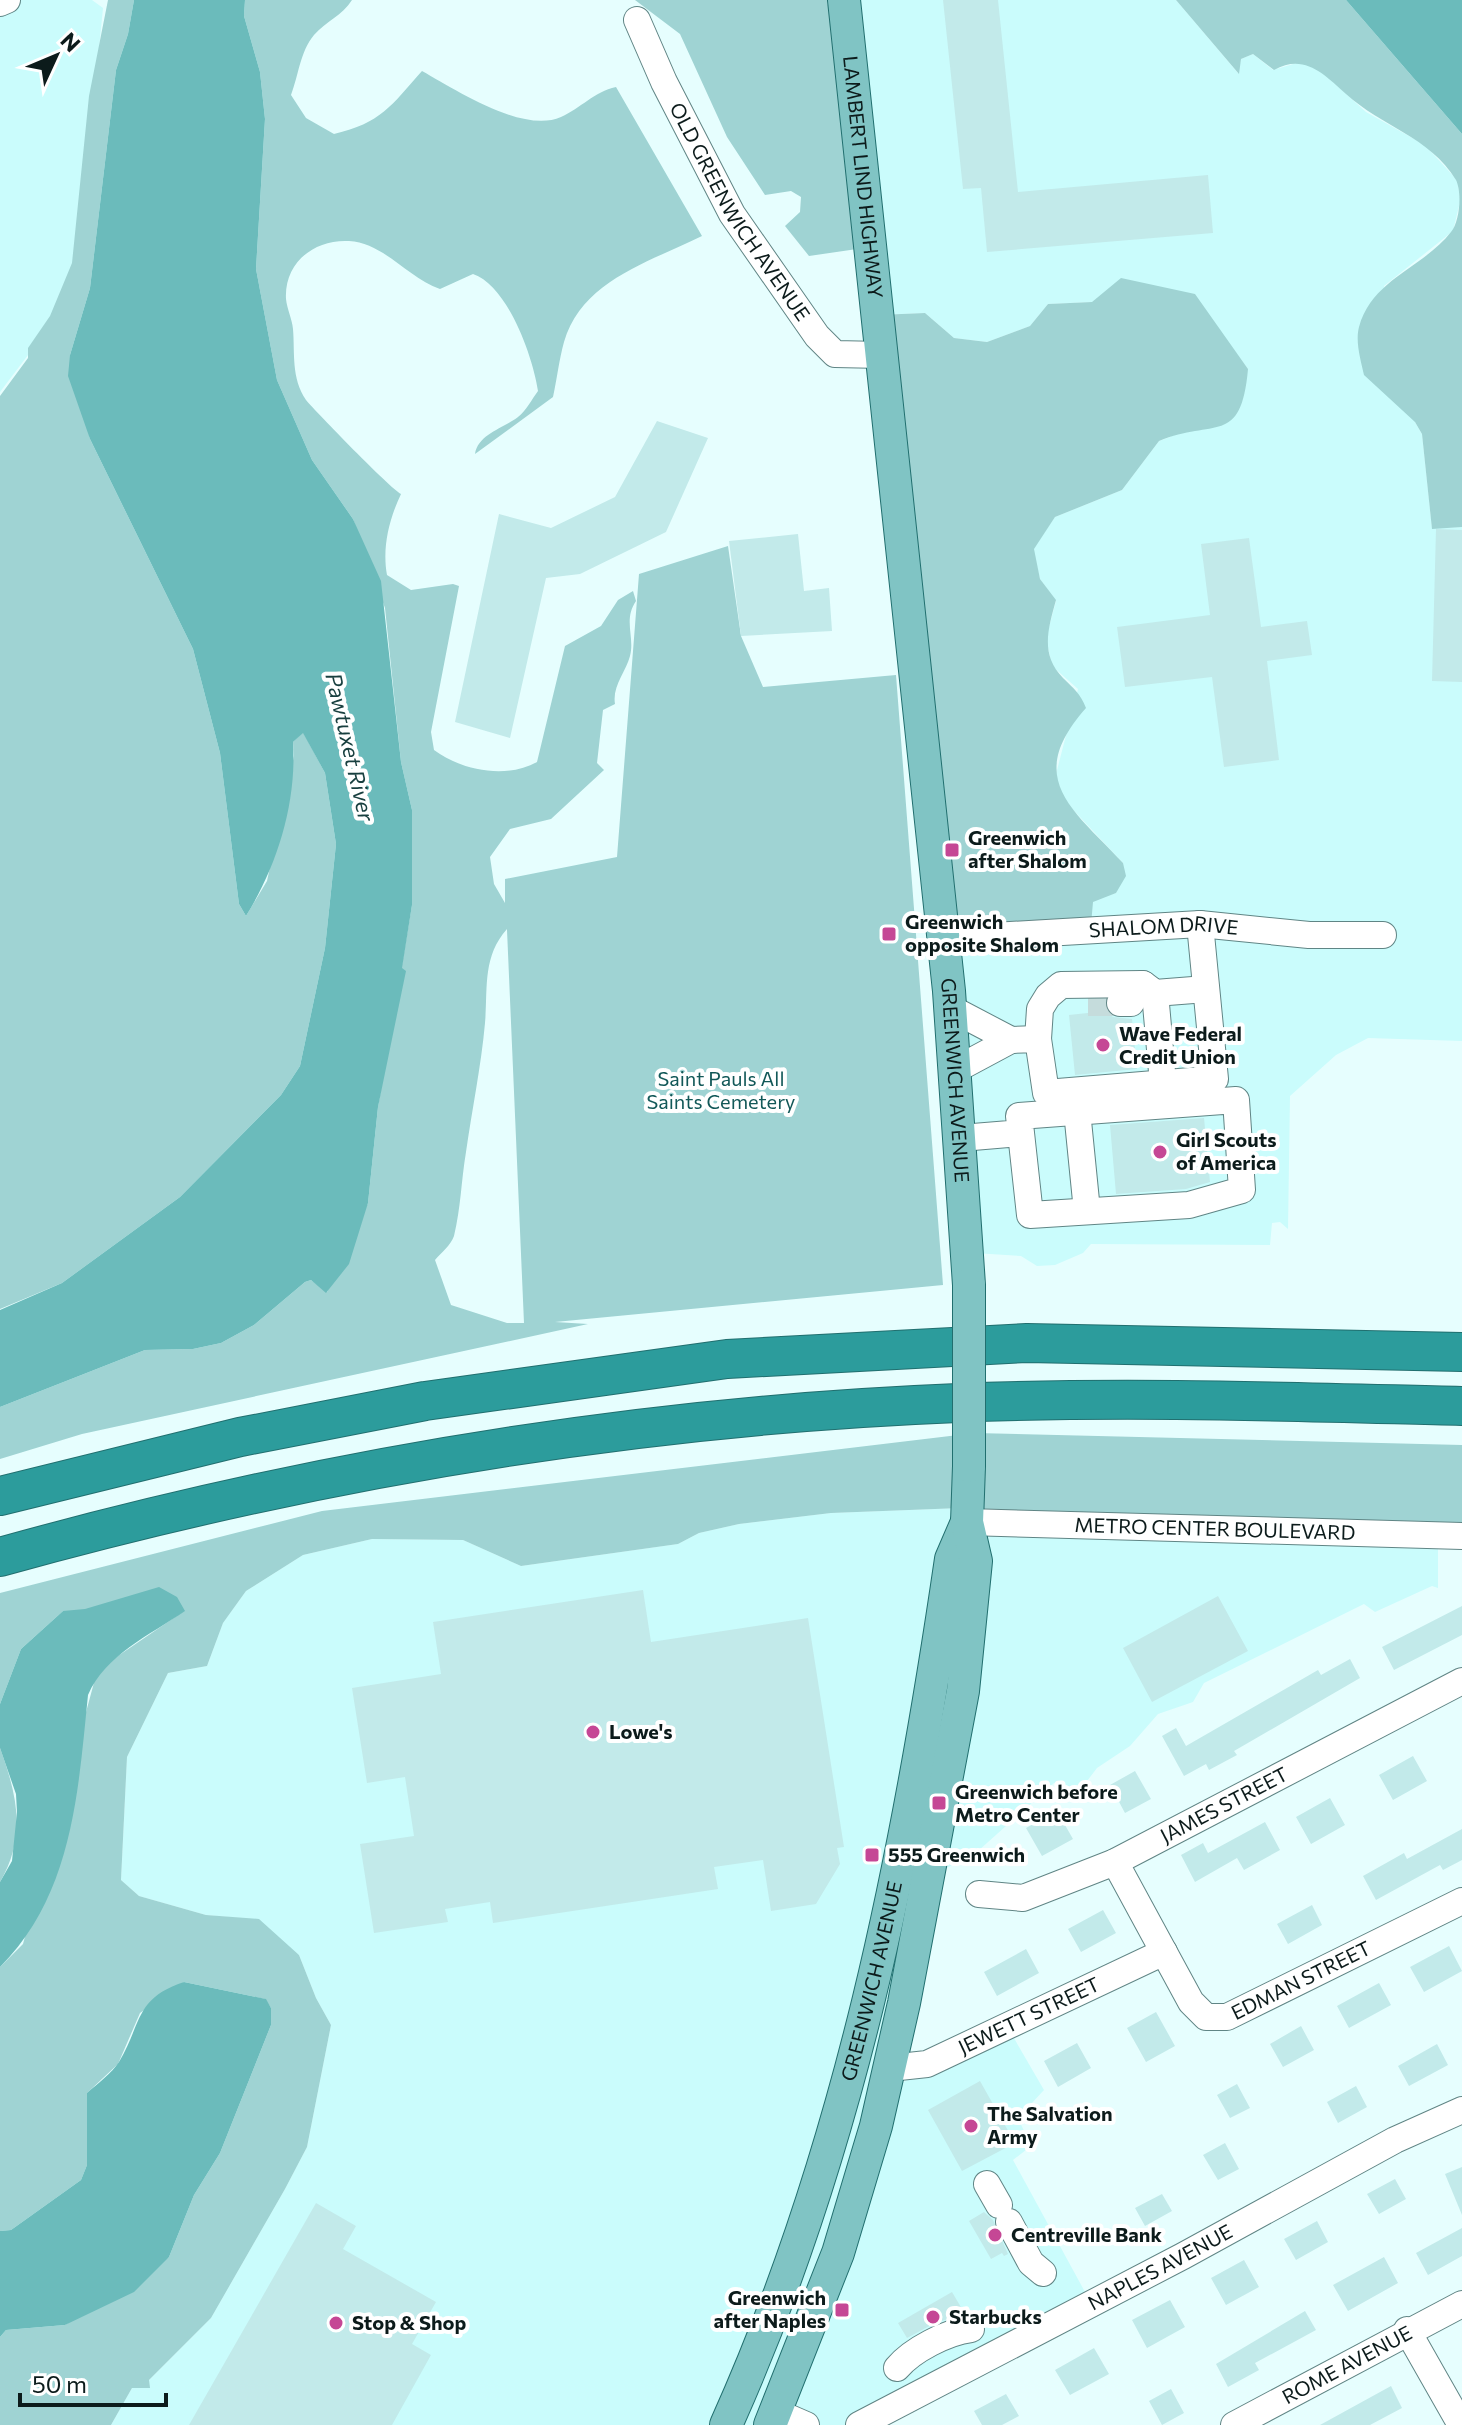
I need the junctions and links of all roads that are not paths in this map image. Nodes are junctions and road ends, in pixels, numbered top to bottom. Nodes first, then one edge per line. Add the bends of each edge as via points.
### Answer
1 (7, 0) edge
2 (844, 0) edge
3 (0, 3) edge
4 (637, 20) dead end
5 (882, 355) junction
6 (1200, 924) junction
7 (1383, 935) dead end
8 (942, 939) junction
9 (1067, 985) junction
10 (1149, 988) junction
11 (1206, 989) junction
12 (1088, 1003) tunnel mouth
13 (1120, 1003) tunnel mouth
14 (950, 1008) junction
15 (1038, 1039) junction
16 (1011, 1040) junction
17 (955, 1070) junction
18 (1163, 1083) junction
19 (1077, 1111) junction
20 (1021, 1133) junction
21 (961, 1138) junction
22 (1087, 1211) junction
23 (1462, 1352) edge
24 (1462, 1406) edge
25 (0, 1493) edge
26 (185, 1509) junction
27 (967, 1522) junction
28 (1462, 1536) edge
29 (0, 1557) edge
30 (0, 1576) edge
31 (1462, 1681) edge
32 (1115, 1862) junction
33 (979, 1894) dead end
34 (1462, 1901) edge
35 (1164, 1952) junction
36 (853, 2059) junction
37 (890, 2068) junction
38 (1462, 2110) edge
39 (998, 2204) dead end
40 (1043, 2273) dead end
41 (1462, 2304) edge
42 (971, 2329) dead end
43 (1407, 2330) junction
44 (897, 2368) dead end
45 (742, 2389) junction
46 (773, 2418) edge
47 (726, 2425) edge
48 (806, 2425) edge
49 (859, 2425) edge
50 (1234, 2425) edge
51 (1461, 2425) edge

1 - 3 street
2 - 5 main road, LAMBERT LIND HIGHWAY
4 - 5 street, OLD GREENWICH AVENUE via 732,214 817,336 835,354
5 - 8 main road, GREENWICH AVENUE
6 - 7 street, SHALOM DRIVE via 1309,935
6 - 8 street, SHALOM DRIVE
6 - 11 street
8 - 14 main road, GREENWICH AVENUE
9 - 10 street
9 - 12 street via 1078,1003
9 - 15 street via 1048,996 1040,1009
10 - 11 street
10 - 13 street via 1131,1003
10 - 18 street
11 - 18 street via 1215,1079
14 - 16 street
14 - 17 main road, GREENWICH AVENUE
15 - 16 street
15 - 18 street via 1046,1093
16 - 17 street
17 - 21 main road, GREENWICH AVENUE
19 - 20 street via 1019,1116
19 - 22 street
19 - 22 street via 1236,1100 1242,1190 1189,1205
20 - 21 street
20 - 22 street via 1030,1215
21 - 27 main road, GREENWICH AVENUE, bridge via 969,1285
23 - 25 highway via 1027,1343 727,1359 425,1401
24 - 26 highway via 1102,1400 803,1413 535,1442
26 - 29 highway
26 - 30 highway
27 - 28 street, METRO CENTER BOULEVARD
27 - 36 main road, GREENWICH AVENUE via 951,1559 897,1874
27 - 37 main road, GREENWICH AVENUE via 976,1561 963,1691
31 - 32 street, JAMES STREET
32 - 33 street, JAMES STREET via 1023,1898
32 - 35 street, EDMAN STREET
34 - 35 street, EDMAN STREET via 1227,2017 1206,2017 1191,2002
35 - 37 street, JEWETT STREET via 927,2064
36 - 37 main road
36 - 45 main road, GREENWICH AVENUE via 802,2226
37 - 46 main road, GREENWICH AVENUE via 838,2253
38 - 49 street, NAPLES AVENUE via 1395,2140
39 - 40 street via 1031,2263
41 - 43 street, ROME AVENUE
42 - 44 street via 906,2358
43 - 50 street, ROME AVENUE
43 - 51 street
45 - 46 main road
45 - 47 main road, GREENWICH AVENUE
46 - 48 street

